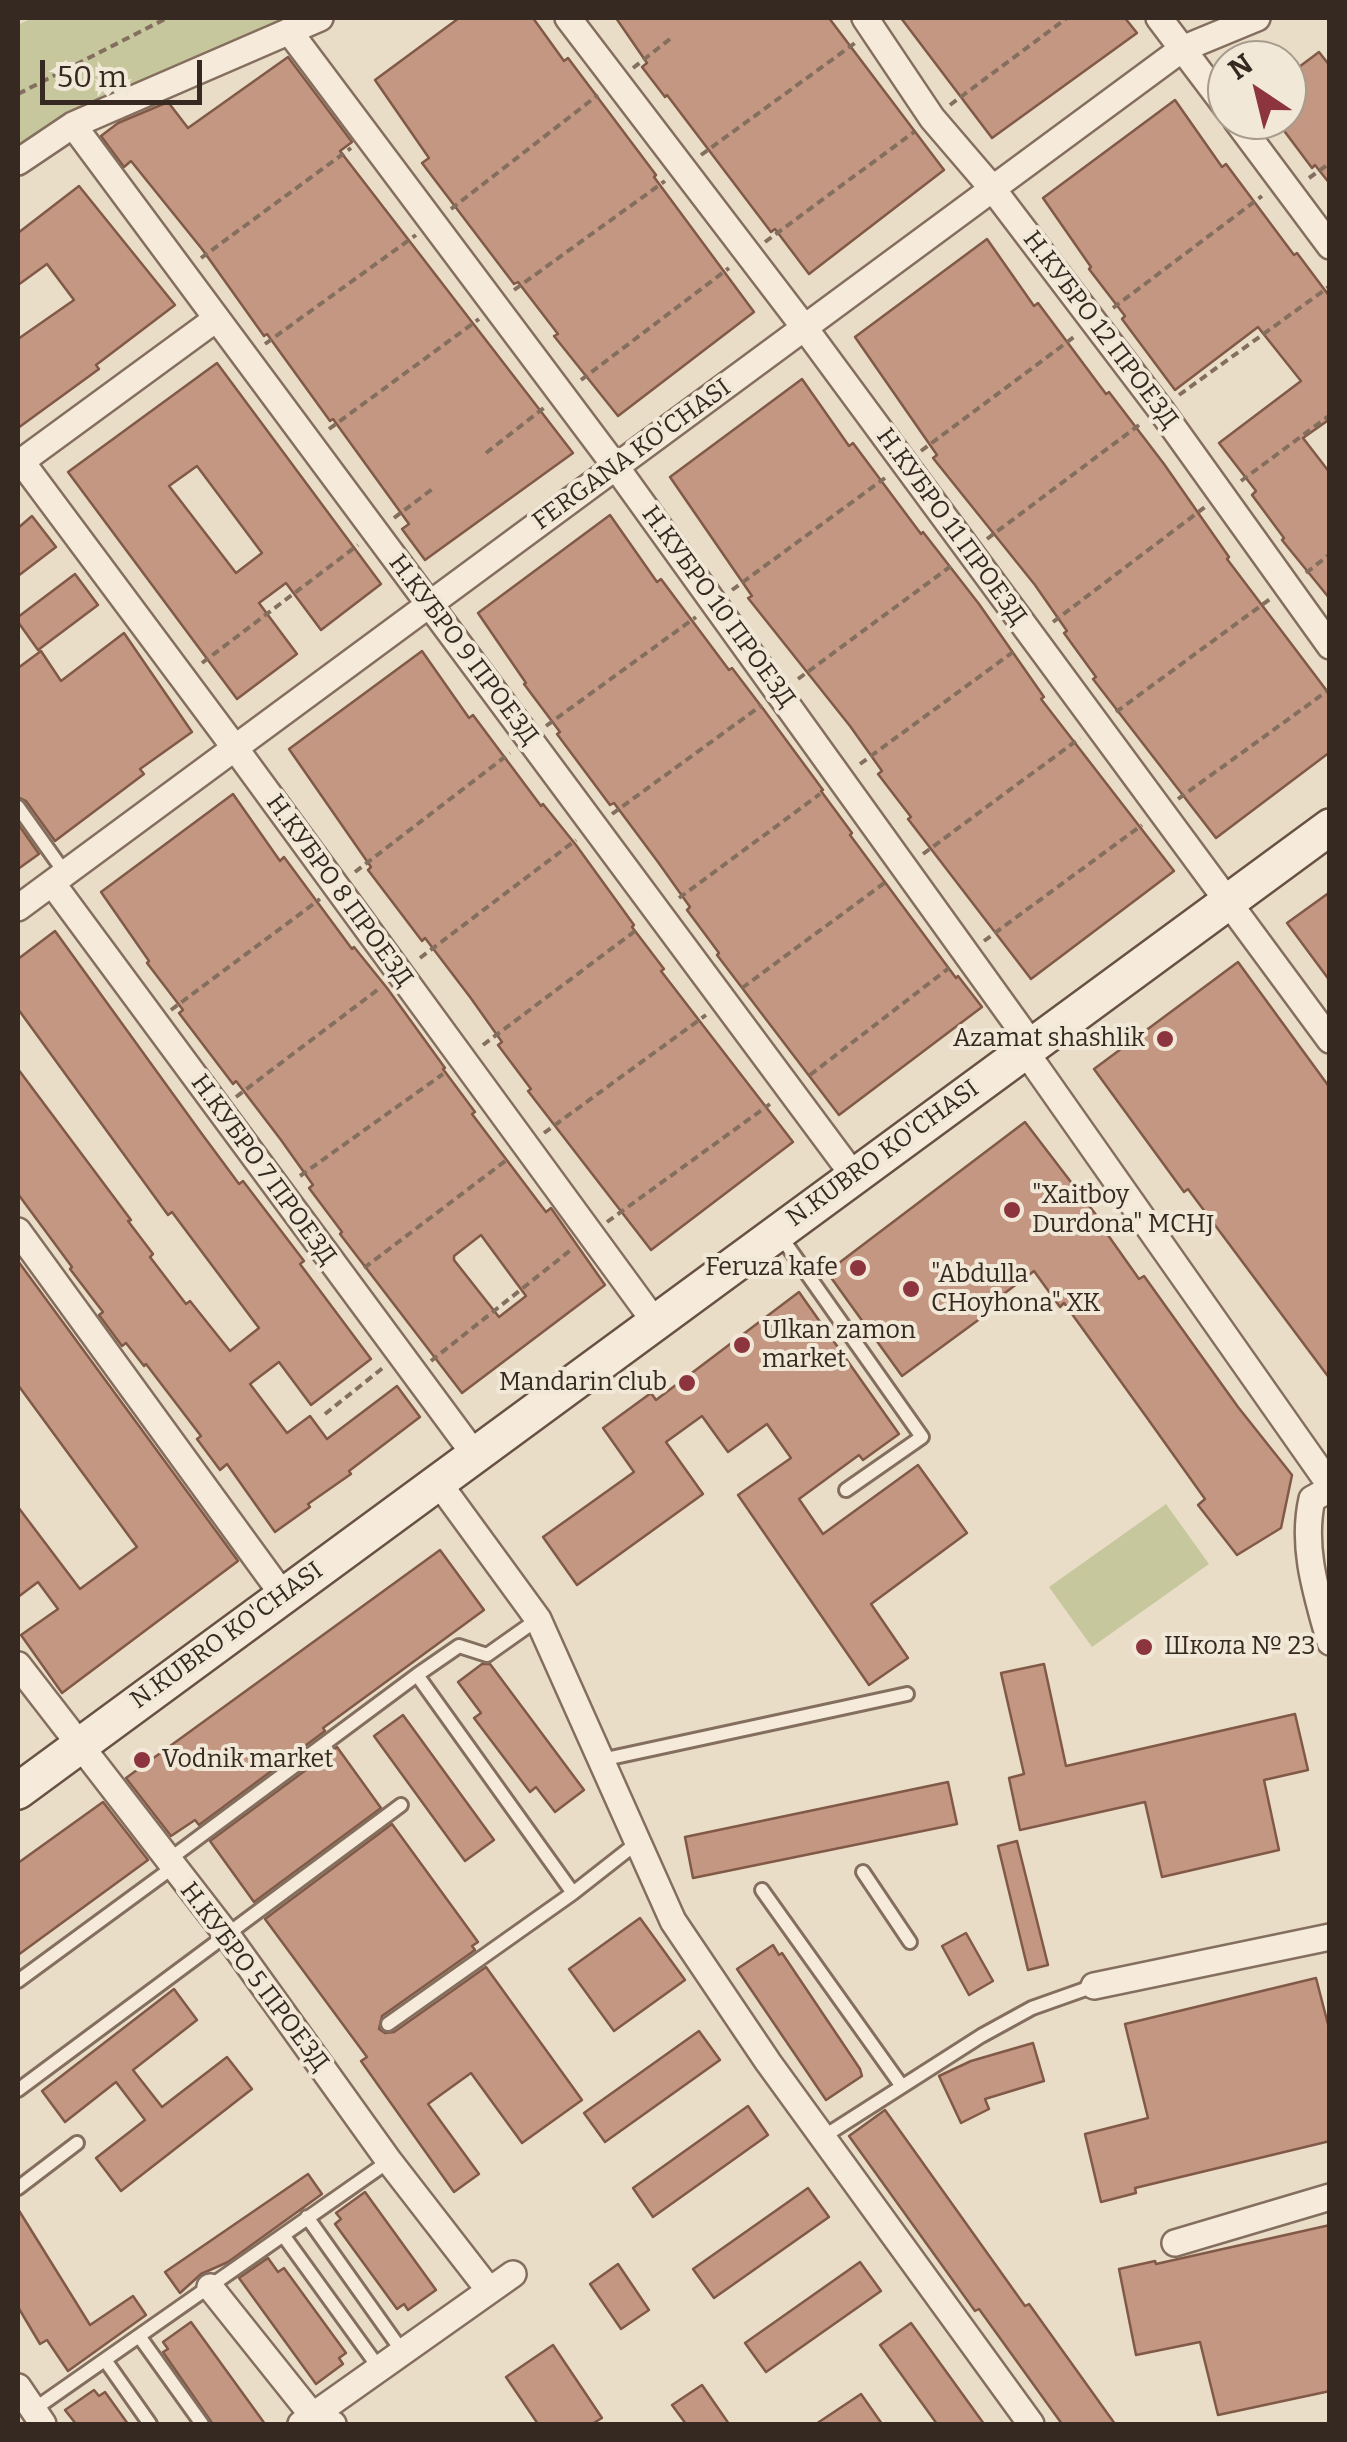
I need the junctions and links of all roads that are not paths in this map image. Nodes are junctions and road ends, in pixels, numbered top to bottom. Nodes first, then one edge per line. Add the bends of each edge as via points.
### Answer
1 (320, 18) edge
2 (568, 18) edge
3 (865, 18) edge
4 (1159, 18) edge
5 (1256, 18) edge
6 (289, 31) junction
7 (1182, 48) junction
8 (1207, 81) edge
9 (73, 125) junction
10 (1251, 140) edge
11 (18, 162) edge
12 (992, 188) junction
13 (1330, 246) edge
14 (216, 319) junction
15 (804, 327) junction
16 (19, 461) edge
17 (616, 467) junction
18 (430, 604) junction
19 (1330, 646) edge
20 (235, 748) junction
21 (18, 807) edge
22 (1330, 827) edge
23 (59, 878) junction
24 (1228, 902) junction
25 (18, 908) edge
26 (1330, 1040) edge
27 (1028, 1048) junction
28 (854, 1176) junction
29 (18, 1230) edge
30 (778, 1232) junction
31 (655, 1322) junction
32 (475, 1455) junction
33 (438, 1482) junction
34 (1330, 1487) edge
35 (846, 1490) dead end
36 (283, 1595) junction
37 (538, 1619) junction
38 (1330, 1642) edge
39 (18, 1665) edge
40 (416, 1676) junction
41 (907, 1694) dead end
42 (80, 1746) junction
43 (601, 1760) junction
44 (18, 1791) edge
45 (401, 1804) dead end
46 (638, 1842) junction
47 (170, 1864) junction
48 (862, 1872) dead end
49 (762, 1890) dead end
50 (573, 1893) junction
51 (227, 1935) junction
52 (1330, 1937) edge
53 (910, 1942) dead end
54 (18, 1981) edge
55 (1094, 1986) joint
56 (388, 2024) dead end
57 (901, 2085) junction
58 (18, 2090) edge
59 (822, 2137) junction
60 (77, 2143) dead end
61 (390, 2160) junction
62 (18, 2188) edge
63 (1330, 2197) edge
64 (308, 2217) junction
65 (283, 2235) junction
66 (1175, 2243) dead end
67 (513, 2274) dead end
68 (210, 2287) junction
69 (488, 2290) junction
70 (139, 2336) junction
71 (402, 2352) junction
72 (105, 2360) junction
73 (379, 2368) junction
74 (18, 2387) edge
75 (38, 2417) edge
76 (315, 2422) edge
77 (150, 2424) edge
78 (202, 2424) edge
79 (1031, 2424) edge

1 - 6 street
2 - 15 street, Н.КУБРО 11 ПРОЕЗД
3 - 12 street, Н.КУБРО 12 ПРОЕЗД via 932,118
4 - 7 street
5 - 7 street, FERGANA KO'CHASI
6 - 9 street
6 - 17 street, Н.КУБРО 10 ПРОЕЗД
7 - 8 street
7 - 12 street, FERGANA KO'CHASI
9 - 11 street
9 - 14 street, Н.КУБРО 9 ПРОЕЗД
10 - 13 street
12 - 15 street, FERGANA KO'CHASI
12 - 19 street, Н.КУБРО 12 ПРОЕЗД
14 - 16 street
14 - 18 street, Н.КУБРО 9 ПРОЕЗД
15 - 17 street, FERGANA KO'CHASI
15 - 24 street, Н.КУБРО 11 ПРОЕЗД
16 - 20 street, Н.КУБРО 8 ПРОЕЗД
17 - 18 street, FERGANA KO'CHASI
17 - 27 street, Н.КУБРО 10 ПРОЕЗД via 968,953
18 - 20 street, FERGANA KO'CHASI
18 - 28 street, Н.КУБРО 9 ПРОЕЗД
20 - 23 street, FERGANA KO'CHASI
20 - 31 street, Н.КУБРО 8 ПРОЕЗД
21 - 23 lane
22 - 24 street, N.KUBRO KO'CHASI
23 - 25 street, FERGANA KO'CHASI
23 - 32 street, Н.КУБРО 7 ПРОЕЗД
24 - 26 street, Н.КУБРО 11 ПРОЕЗД
24 - 27 street, N.KUBRO KO'CHASI
27 - 28 street, N.KUBRO KO'CHASI
27 - 34 street, Н.КУБРО 10 ПРОЕЗД
28 - 30 street, N.KUBRO KO'CHASI
29 - 36 street
30 - 31 street, N.KUBRO KO'CHASI
30 - 35 lane via 922,1437
31 - 32 street, N.KUBRO KO'CHASI
32 - 33 street, N.KUBRO KO'CHASI
33 - 36 street, N.KUBRO KO'CHASI
33 - 37 street
34 - 38 street via 1312,1499 1307,1523 1311,1572
36 - 42 street, N.KUBRO KO'CHASI
37 - 40 lane via 488,1656 458,1646
37 - 43 street
39 - 42 street, Н.КУБРО 5 ПРОЕЗД
40 - 47 lane
40 - 50 lane
41 - 43 lane
42 - 44 street, N.KUBRO KO'CHASI
42 - 47 street, Н.КУБРО 5 ПРОЕЗД
43 - 46 street
45 - 51 lane
46 - 50 lane
46 - 59 street via 673,1921
47 - 51 street, Н.КУБРО 5 ПРОЕЗД
47 - 54 lane
48 - 53 lane
49 - 57 lane
50 - 56 lane
51 - 58 lane
51 - 61 street, Н.КУБРО 5 ПРОЕЗД
52 - 55 street
55 - 57 lane via 1032,2008
57 - 59 lane
59 - 79 street
60 - 62 lane
61 - 64 lane
61 - 69 street, Н.КУБРО 5 ПРОЕЗД
63 - 66 street
64 - 65 lane
64 - 71 lane
65 - 68 lane
65 - 73 lane
67 - 69 street
68 - 70 lane
68 - 76 street
69 - 71 street
70 - 72 lane
70 - 78 lane
71 - 73 street
72 - 75 lane
72 - 77 lane
73 - 76 street
74 - 75 street

